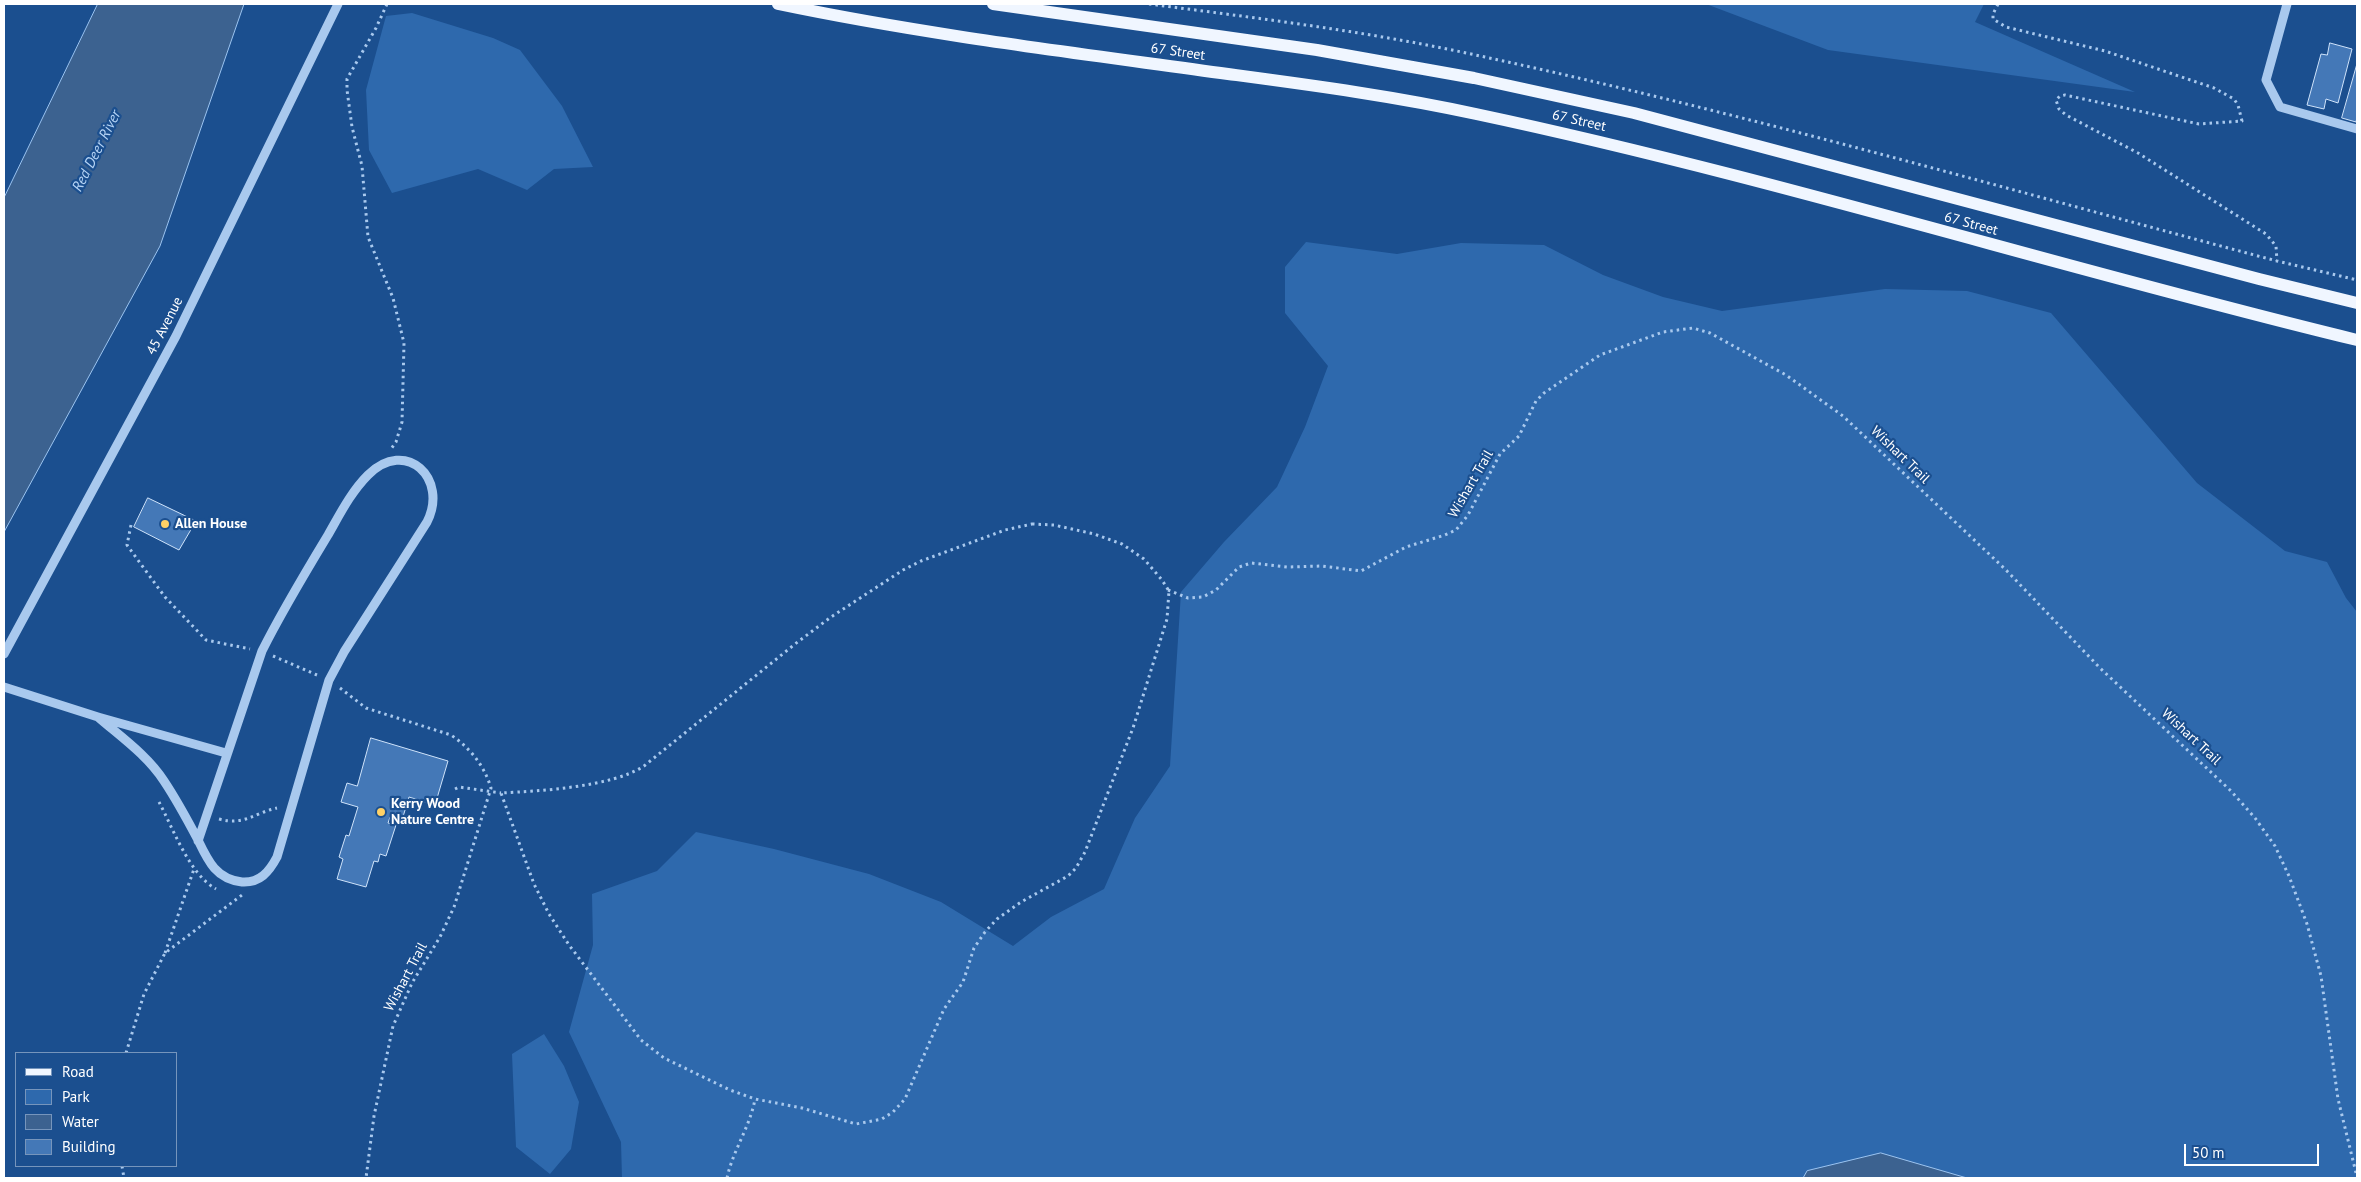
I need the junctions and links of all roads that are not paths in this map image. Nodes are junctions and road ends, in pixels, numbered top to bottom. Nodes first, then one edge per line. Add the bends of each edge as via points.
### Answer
1 (338, 4) edge
2 (778, 4) edge
3 (993, 4) edge
4 (2287, 4) edge
5 (2357, 129) edge
6 (2357, 303) edge
7 (2357, 340) edge
8 (4, 654) edge
9 (4, 687) edge
10 (98, 717) junction
11 (226, 753) junction
12 (198, 841) junction

1 - 8 street, 45 Avenue via 176,336
2 - 7 main road, 67 Street via 991,42 1313,86 1471,112 1627,147 2248,314
3 - 6 main road, 67 Street via 1317,50 1474,78 1634,113
4 - 5 street via 2266,80 2280,107
9 - 10 street
10 - 11 street
10 - 12 street via 156,771
11 - 12 street
11 - 12 street via 278,617 353,493 381,464 398,458 418,467 432,483 434,508 329,680 272,866 258,880 240,881 222,875 204,857

